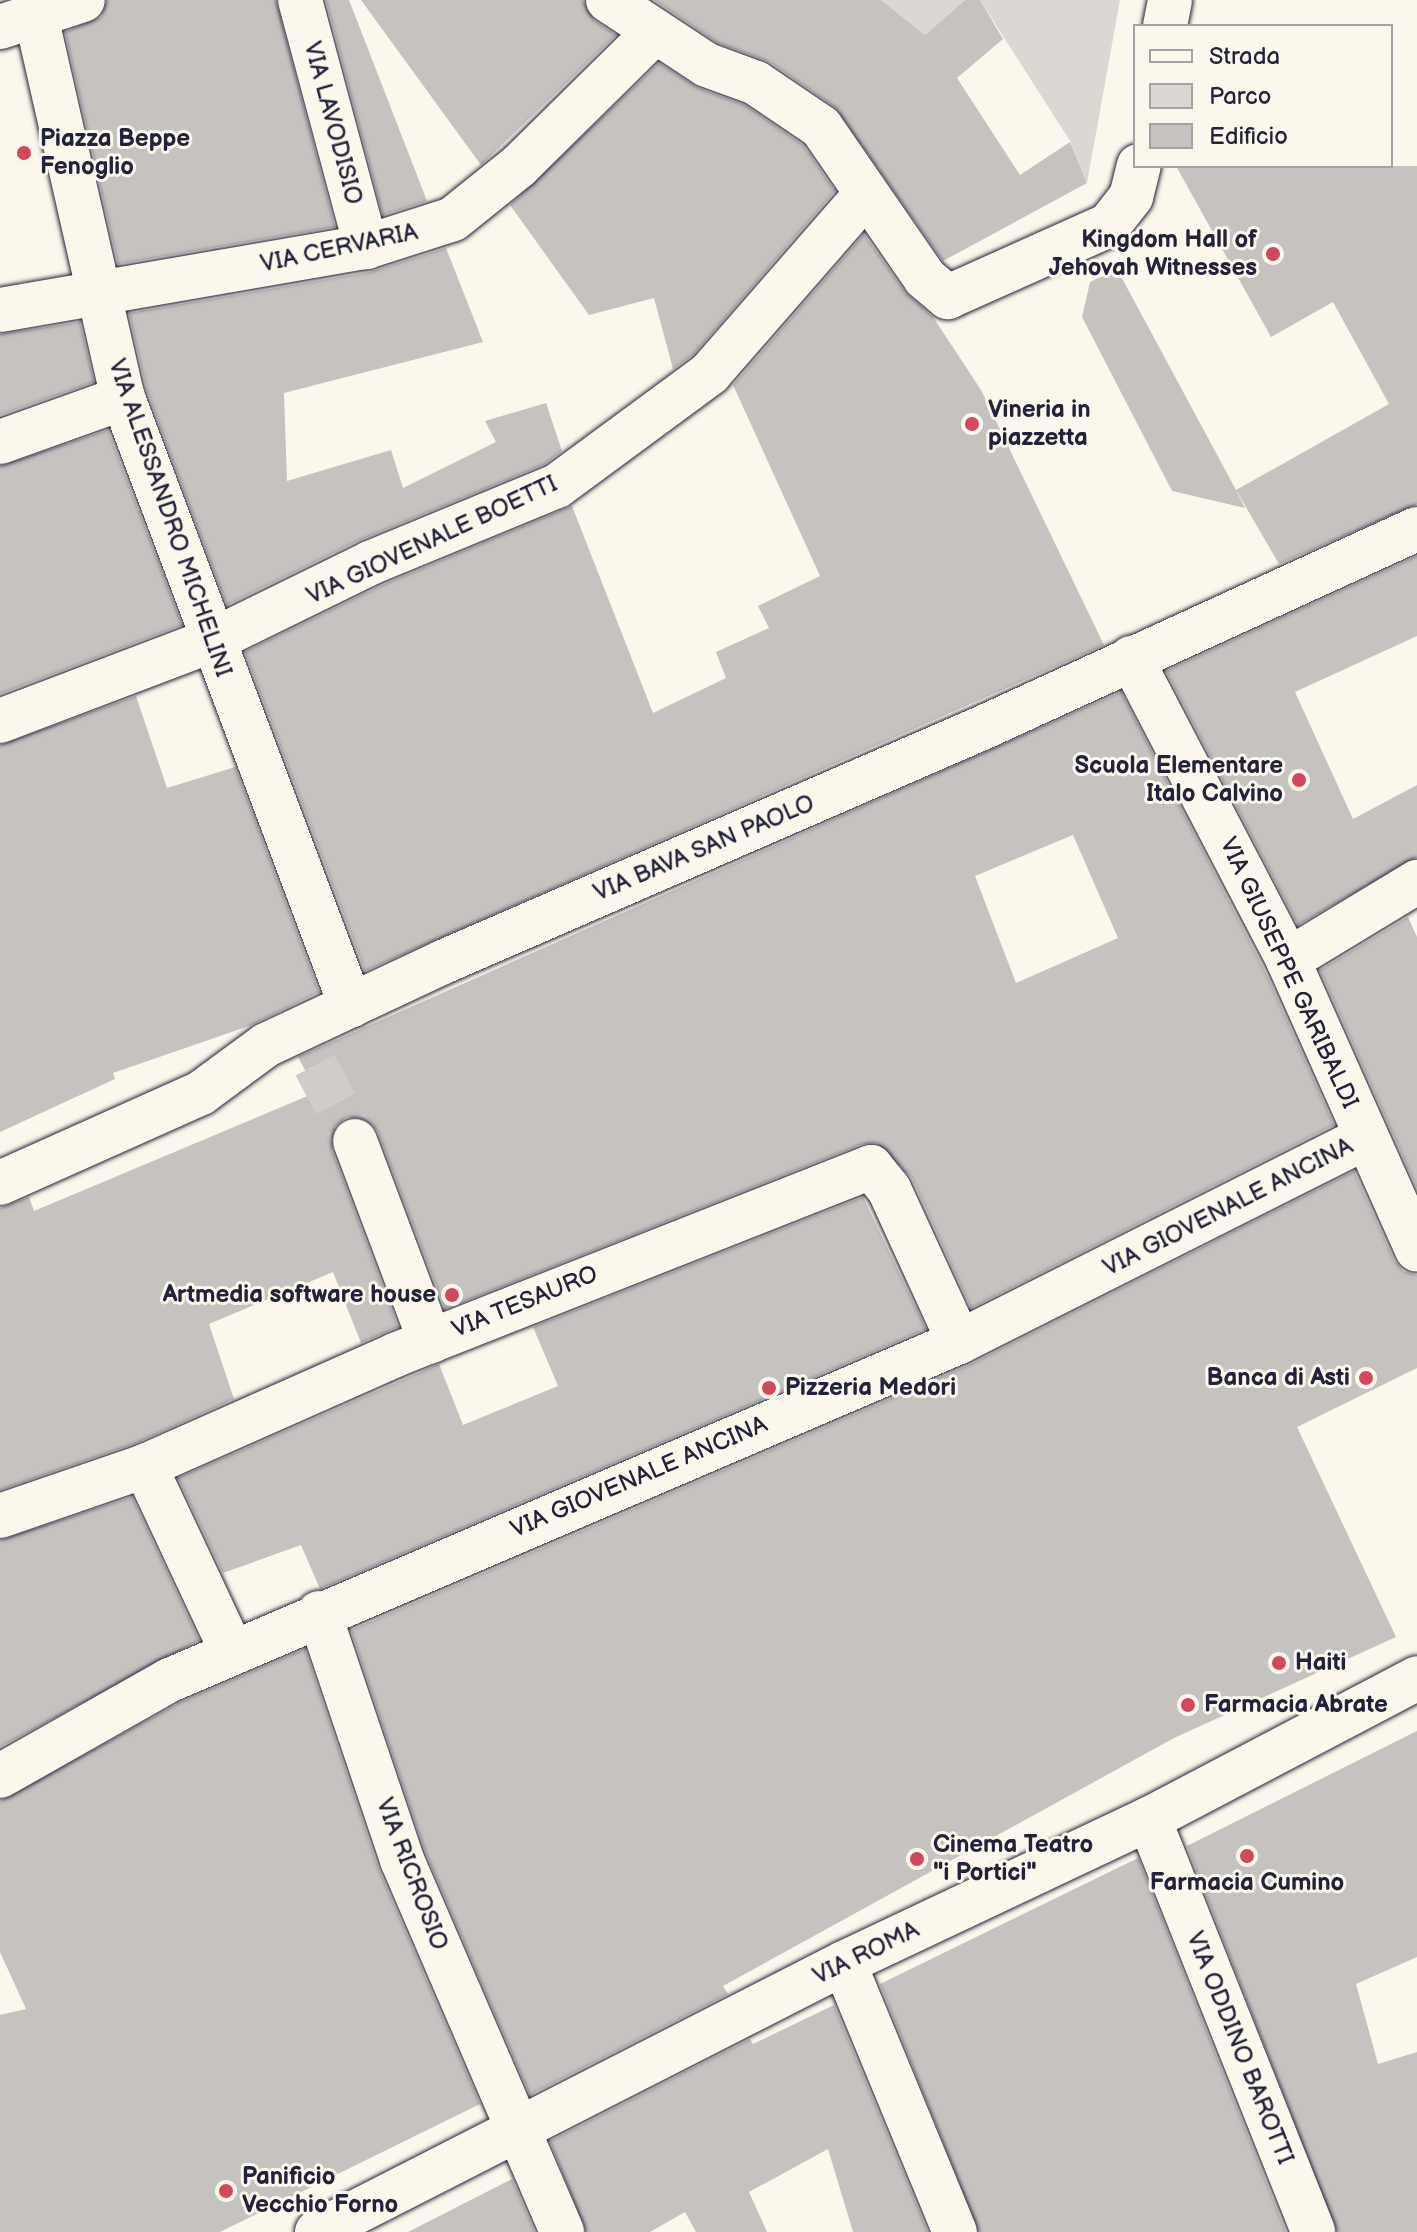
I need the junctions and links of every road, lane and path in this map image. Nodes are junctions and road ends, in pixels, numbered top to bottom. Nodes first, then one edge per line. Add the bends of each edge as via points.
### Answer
1 (83, 0) edge
2 (300, 0) edge
3 (608, 0) edge
4 (1170, 0) edge
5 (18, 22) edge
6 (1165, 24) edge
7 (655, 32) junction
8 (1138, 168) edge
9 (866, 194) junction
10 (366, 247) junction
11 (99, 295) junction
12 (0, 310) edge
13 (123, 398) junction
14 (0, 442) edge
15 (1417, 529) edge
16 (211, 641) junction
17 (1131, 658) junction
18 (0, 721) edge
19 (1417, 882) edge
20 (1288, 960) junction
21 (351, 1006) junction
22 (1366, 1137) junction
23 (355, 1141) tunnel mouth
24 (0, 1183) edge
25 (1417, 1250) edge
26 (430, 1341) junction
27 (959, 1342) junction
28 (145, 1466) junction
29 (0, 1516) edge
30 (319, 1613) junction
31 (232, 1652) junction
32 (1417, 1678) edge
33 (0, 1776) edge
34 (1149, 1819) junction
35 (844, 1963) junction
36 (518, 2130) junction
37 (317, 2232) edge
38 (562, 2232) edge
39 (955, 2232) edge
40 (1313, 2232) edge

1 - 5 street
2 - 10 street, VIA LAVODISIO
3 - 7 street
4 - 6 street
5 - 11 street, VIA ALESSANDRO MICHELINI
7 - 9 street via 707,65 756,83 821,127
7 - 10 street, VIA CERVARIA via 519,166 453,219
8 - 9 street via 1131,197 1109,225 948,297 925,278
9 - 16 street, VIA GIOVENALE BOETTI via 710,373 557,486 370,563
10 - 11 street, VIA CERVARIA
11 - 12 street, VIA CERVARIA
11 - 13 street, VIA ALESSANDRO MICHELINI
13 - 14 street
13 - 16 street, VIA ALESSANDRO MICHELINI
15 - 17 street, VIA BAVA SAN PAOLO
16 - 18 street, VIA GIOVENALE BOETTI
16 - 21 street, VIA ALESSANDRO MICHELINI
17 - 20 street, VIA GIUSEPPE GARIBALDI
17 - 21 street, VIA BAVA SAN PAOLO
19 - 20 street
20 - 22 street, VIA GIUSEPPE GARIBALDI
21 - 24 street, VIA BAVA SAN PAOLO via 305,1048 266,1045 201,1093
22 - 25 street, VIA GIUSEPPE GARIBALDI
22 - 27 street, VIA GIOVENALE ANCINA
23 - 26 street
26 - 27 street, VIA TESAURO via 871,1167 889,1189
26 - 28 street, VIA TESAURO
27 - 30 street, VIA GIOVENALE ANCINA
28 - 29 street, VIA TESAURO
28 - 31 street
30 - 31 street, VIA GIOVENALE ANCINA
30 - 36 street, VIA RICROSIO via 402,1860
31 - 33 street, VIA GIOVENALE ANCINA via 170,1680
32 - 34 street, VIA ROMA
34 - 35 street, VIA ROMA
34 - 40 street, VIA ODDINO BAROTTI
35 - 36 street, VIA ROMA
35 - 39 street
36 - 37 street, VIA ROMA
36 - 38 street, VIA RICROSIO

